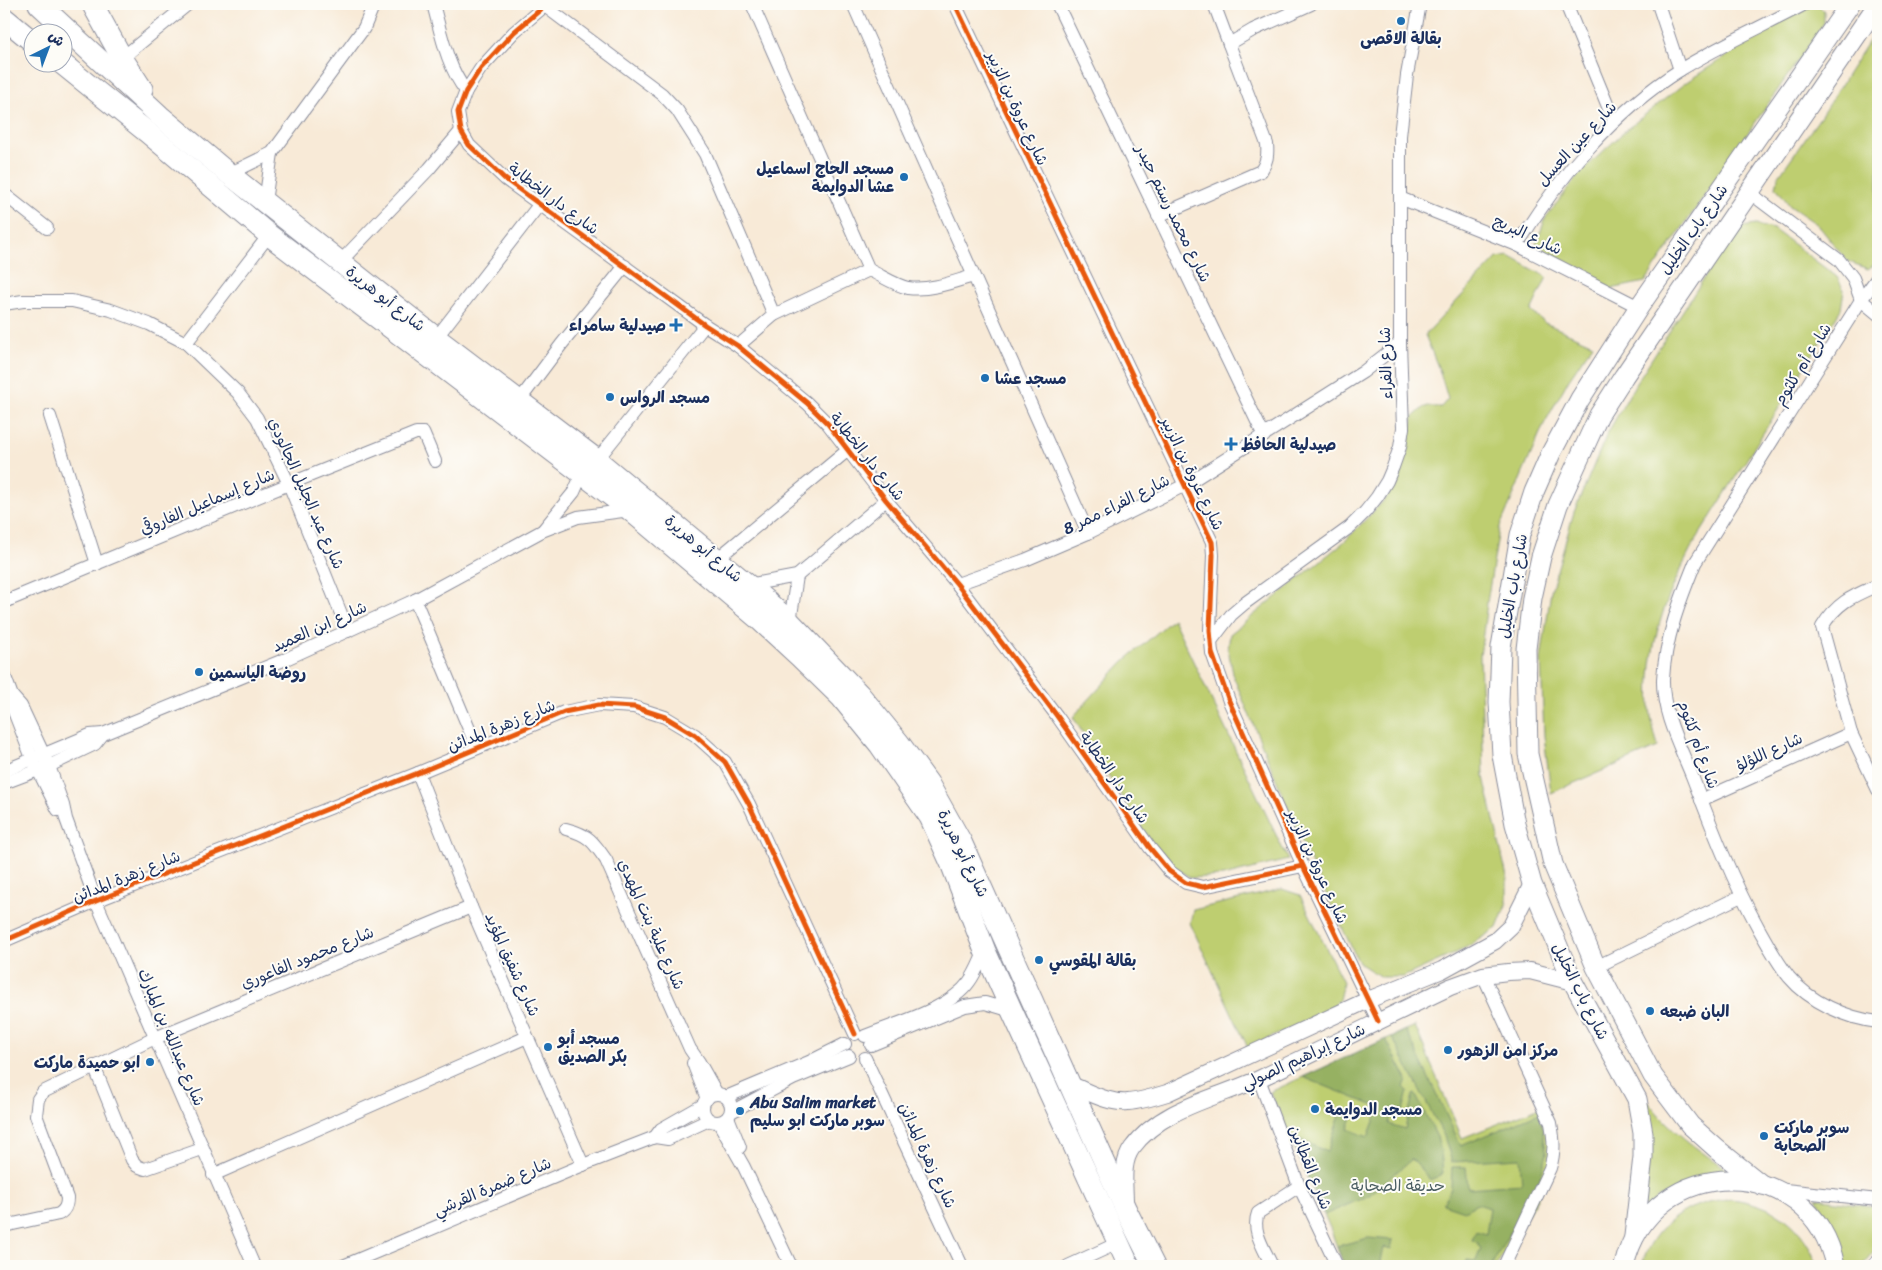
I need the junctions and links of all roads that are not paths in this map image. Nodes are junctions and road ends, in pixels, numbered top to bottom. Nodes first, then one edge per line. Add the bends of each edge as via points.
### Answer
1 (39, 4) edge
2 (94, 4) edge
3 (188, 4) edge
4 (374, 4) edge
5 (433, 4) edge
6 (752, 4) edge
7 (853, 4) edge
8 (955, 4) edge
9 (1057, 4) edge
10 (1214, 4) edge
11 (1311, 4) edge
12 (1420, 4) edge
13 (1566, 4) edge
14 (1658, 4) edge
15 (1850, 4) edge
16 (1878, 4) edge
17 (546, 5) edge
18 (1800, 5) edge
19 (532, 9) edge
20 (4, 18) edge
21 (22, 33) edge
22 (1228, 44) junction
23 (122, 58) junction
24 (1680, 70) junction
25 (72, 72) edge
26 (466, 91) junction
27 (160, 116) junction
28 (1614, 121) junction
29 (461, 131) junction
30 (272, 153) junction
31 (229, 174) junction
32 (1750, 193) junction
33 (4, 194) edge
34 (1400, 198) junction
35 (265, 202) junction
36 (539, 205) junction
37 (1158, 216) junction
38 (47, 228) dead end
39 (269, 235) junction
40 (1517, 245) junction
41 (340, 262) junction
42 (625, 266) junction
43 (870, 270) junction
44 (973, 276) junction
45 (1878, 277) edge
46 (1861, 300) junction
47 (4, 304) edge
48 (1639, 307) junction
49 (1878, 314) edge
50 (774, 315) junction
51 (705, 325) junction
52 (436, 338) junction
53 (1400, 343) junction
54 (186, 344) junction
55 (738, 346) junction
56 (484, 373) junction
57 (470, 390) junction
58 (514, 397) junction
59 (496, 410) junction
60 (50, 416) dead end
61 (1264, 436) junction
62 (848, 450) junction
63 (435, 461) dead end
64 (590, 467) junction
65 (289, 484) junction
66 (1185, 485) junction
67 (886, 500) junction
68 (630, 510) junction
69 (542, 531) junction
70 (1088, 533) junction
71 (717, 559) junction
72 (97, 564) junction
73 (797, 576) junction
74 (957, 584) junction
75 (1878, 584) edge
76 (748, 585) junction
77 (415, 600) junction
78 (4, 602) edge
79 (790, 622) junction
80 (348, 630) junction
81 (1211, 641) junction
82 (4, 674) edge
83 (1851, 733) junction
84 (103, 734) junction
85 (477, 748) junction
86 (38, 756) junction
87 (43, 768) junction
88 (4, 770) edge
89 (418, 773) junction
90 (4, 783) edge
91 (1878, 790) edge
92 (1701, 800) junction
93 (566, 829) dead end
94 (1303, 866) junction
95 (1532, 884) junction
96 (1741, 896) junction
97 (96, 902) junction
98 (471, 907) junction
99 (4, 941) edge
100 (985, 951) junction
101 (1596, 967) junction
102 (1483, 975) junction
103 (1573, 982) junction
104 (1368, 1000) junction
105 (1012, 1011) junction
106 (1378, 1021) junction
107 (1878, 1022) edge
108 (527, 1037) junction
109 (155, 1038) junction
110 (864, 1038) junction
111 (847, 1050) junction
112 (864, 1058) junction
113 (94, 1066) junction
114 (1259, 1079) junction
115 (1071, 1085) junction
116 (713, 1099) junction
117 (722, 1118) junction
118 (655, 1137) junction
119 (202, 1149) junction
120 (583, 1165) junction
121 (214, 1175) junction
122 (1299, 1186) junction
123 (1767, 1187) junction
124 (1878, 1200) edge
125 (1126, 1210) junction
126 (4, 1226) edge
127 (1118, 1243) junction
128 (1628, 1250) edge
129 (1878, 1261) edge
130 (254, 1266) edge
131 (344, 1266) edge
132 (791, 1266) edge
133 (962, 1266) edge
134 (1068, 1266) edge
135 (1129, 1266) edge
136 (1154, 1266) edge
137 (1272, 1266) edge
138 (1337, 1266) edge
139 (1504, 1266) edge
140 (1616, 1266) edge
141 (1835, 1266) edge
142 (1873, 1266) edge

1 - 27 highway, شارع أبو هريرة
2 - 23 highway
3 - 23 street
4 - 30 street via 364,28
5 - 26 street via 452,66
6 - 43 street
7 - 44 street
8 - 66 street, شارع عروة بن الزبير
9 - 37 street, شارع محمد رستم حيدر
10 - 22 street
11 - 22 street
12 - 34 street, شارع الفراء via 1400,136
13 - 28 street
14 - 24 street
15 - 48 main road, شارع باب الخليل
16 - 32 main road, شارع باب الخليل
17 - 19 street
17 - 50 street via 662,94 677,110 705,154
18 - 24 street, شارع عين العسل
19 - 26 street
20 - 21 highway
22 - 37 street via 1268,144 1266,163 1261,171
23 - 27 highway
24 - 28 street, شارع عين العسل
25 - 39 highway, شارع أبو هريرة
26 - 29 street via 458,112
27 - 31 highway, شارع أبو هريرة
28 - 40 street, شارع عين العسل via 1551,193
29 - 36 street, شارع دار الخطابة via 469,145
29 - 41 street
30 - 31 street
30 - 35 street
31 - 35 highway, شارع أبو هريرة
32 - 46 street via 1839,260 1853,278
32 - 101 main road, شارع باب الخليل via 1599,415 1558,505 1532,598 1526,649 1528,754 1553,864
33 - 38 street
34 - 40 street, شارع البريج
34 - 53 street, شارع الفراء
35 - 41 highway, شارع أبو هريرة
36 - 42 street, شارع دار الخطابة
36 - 52 street
37 - 61 street, شارع محمد رستم حيدر
39 - 54 street
39 - 57 highway, شارع أبو هريرة
40 - 48 street, شارع البريج
41 - 52 highway, شارع أبو هريرة
42 - 51 street, شارع دار الخطابة
42 - 58 street
43 - 44 street via 908,288 924,288
43 - 50 street
44 - 70 street
45 - 46 street, شارع أم كلثوم
46 - 49 street
46 - 92 street, شارع أم كلثوم via 1695,563 1679,603 1663,680 1666,710
47 - 54 street, شارع عبد الجليل الجالودي via 72,302 101,308 149,324
48 - 95 main road, شارع باب الخليل via 1580,400 1551,453 1520,535 1500,647 1499,702 1502,755 1515,824
50 - 55 street
51 - 55 street, شارع دار الخطابة
51 - 64 street, شارع ابن العميد
52 - 56 highway, شارع أبو هريرة
53 - 61 street, شارع الفراء ممر 8
53 - 81 street, شارع الفراء via 1403,428 1393,467 1377,497 1350,527 1231,615
54 - 65 street, شارع عبد الجليل الجالودي via 238,393 257,418
55 - 62 street, شارع دار الخطابة via 807,402
56 - 57 highway
56 - 58 highway, شارع أبو هريرة
57 - 59 highway, شارع أبو هريرة
58 - 59 highway
58 - 64 highway, شارع أبو هريرة
59 - 64 highway, شارع أبو هريرة
60 - 72 street
61 - 66 street, شارع الفراء ممر 8
62 - 67 street, شارع دار الخطابة
62 - 71 street
63 - 65 street, شارع إسماعيل الفاروقي via 424,435 420,433
64 - 68 highway, شارع أبو هريرة
64 - 69 street, شارع ابن العميد
64 - 71 highway, شارع أبو هريرة
65 - 72 street, شارع إسماعيل الفاروقي
65 - 80 street, شارع عبد الجليل الجالودي
66 - 70 street, شارع الفراء ممر 8
66 - 81 street, شارع عروة بن الزبير via 1212,542
67 - 73 street
67 - 74 street, شارع دار الخطابة
68 - 69 street, شارع ابن العميد via 578,518
68 - 100 highway, شارع أبو هريرة via 800,656 880,744 930,818
69 - 77 street, شارع ابن العميد
70 - 74 street, شارع الفراء ممر 8
71 - 76 highway, شارع أبو هريرة
72 - 78 street, شارع إسماعيل الفاروقي
73 - 76 street
73 - 79 street
74 - 94 street, شارع دار الخطابة via 1169,871 1186,883 1203,888
75 - 83 street via 1835,609 1822,628
76 - 79 highway, شارع أبو هريرة
77 - 80 street, شارع ابن العميد
77 - 85 street
79 - 115 highway, شارع أبو هريرة via 859,694 928,783 961,842
80 - 84 street, شارع ابن العميد
81 - 94 street, شارع عروة بن الزبير via 1229,701
82 - 86 street, شارع عبدالله بن المبارك via 12,696 21,706
83 - 91 street
83 - 92 street, شارع اللؤلؤ
84 - 86 street, شارع ابن العميد via 90,735
84 - 87 street, شارع ابن العميد via 95,744
85 - 89 street, شارع زهرة المدائن
85 - 110 street, شارع زهرة المدائن via 564,712 599,705 634,707 666,717 695,735 724,762 749,804
86 - 87 street, شارع عبدالله بن المبارك
86 - 88 street, شارع ابن العميد
87 - 90 street, شارع ابن العميد
87 - 97 street, شارع عبدالله بن المبارك via 56,808 66,820
89 - 97 street, شارع زهرة المدائن
89 - 98 street, شارع شفيق المؤيد
92 - 96 street, شارع أم كلثوم
93 - 116 street, شارع علية بنت المهدي via 582,833 606,860 690,1049 700,1062
94 - 104 street, شارع عروة بن الزبير
95 - 103 main road, شارع باب الخليل
95 - 104 street, شارع إبراهيم الصولي via 1511,926 1494,941 1442,970
96 - 101 street
96 - 107 street, شارع أم كلثوم via 1790,978 1808,994 1834,1009 1862,1020
97 - 99 street, شارع زهرة المدائن
97 - 109 street, شارع عبدالله بن المبارك
98 - 108 street, شارع شفيق المؤيد
98 - 109 street, شارع محمود الفاعوري
100 - 105 highway, شارع أبو هريرة
100 - 110 street via 970,982 960,992 938,1006
101 - 123 main road, شارع باب الخليل via 1653,1076 1669,1099 1690,1125
102 - 103 street, شارع إبراهيم الصولي via 1530,971
102 - 106 street, شارع إبراهيم الصولي
102 - 139 street via 1551,1123 1554,1139 1555,1154 1550,1168
103 - 128 main road, شارع باب الخليل via 1637,1099 1643,1157
104 - 106 street, شارع عروة بن الزبير
104 - 115 street, شارع إبراهيم الصولي via 1167,1093 1145,1100 1110,1100
105 - 110 street via 985,1003 965,1006
105 - 127 highway, شارع أبو هريرة
106 - 114 street, شارع إبراهيم الصولي
108 - 120 street, شارع شفيق المؤيد
108 - 121 street
109 - 113 street
109 - 119 street, شارع عبدالله بن المبارك
110 - 111 street via 847,1040
110 - 112 street via 871,1050
111 - 112 street via 854,1059
111 - 116 street, شارع ضمرة القرشي
111 - 117 street, شارع ضمرة القرشي
112 - 133 street, شارع زهرة المدائن
113 - 119 street via 137,1166 145,1169
113 - 126 street via 43,1092 36,1106 36,1115 67,1198 64,1210 59,1214
114 - 122 street, شارع القطانين
114 - 125 street, شارع إبراهيم الصولي via 1185,1108 1140,1138 1125,1161
115 - 125 highway, شارع أبو هريرة
116 - 117 street via 731,1107
116 - 117 street via 705,1116
116 - 118 street, شارع ضمرة القرشي via 661,1129
117 - 118 street, شارع ضمرة القرشي via 668,1139
117 - 132 street via 737,1157
118 - 120 street, شارع ضمرة القرشي
119 - 121 street, شارع عبدالله بن المبارك
120 - 131 street, شارع ضمرة القرشي
121 - 130 street, شارع عبدالله بن المبارك
122 - 137 street via 1258,1213 1255,1220 1255,1228
122 - 138 street, شارع القطانين
123 - 124 street
123 - 128 main road via 1738,1180 1713,1181 1689,1187 1648,1215
123 - 141 main road via 1793,1200 1810,1216 1824,1235
125 - 136 highway, شارع أبو هريرة
127 - 134 street
127 - 135 highway, شارع أبو هريرة
128 - 140 main road
129 - 142 street

